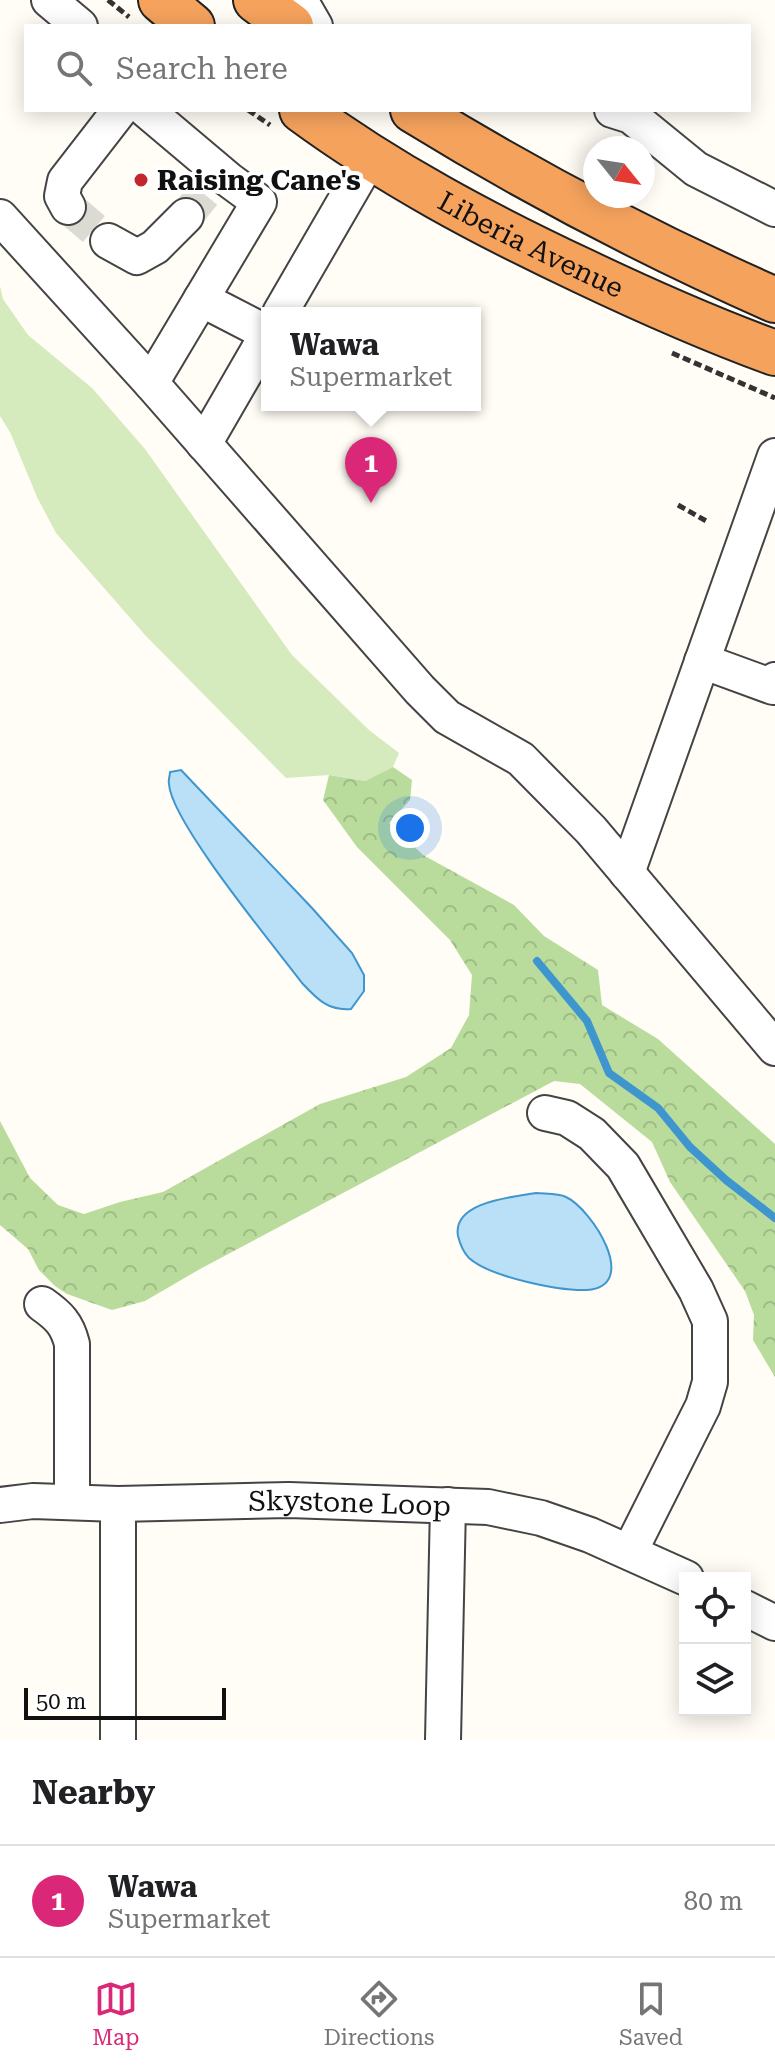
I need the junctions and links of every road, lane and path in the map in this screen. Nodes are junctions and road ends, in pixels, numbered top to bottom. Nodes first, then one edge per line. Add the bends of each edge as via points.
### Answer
1 (49, 0) edge
2 (108, 0) edge
3 (161, 0) edge
4 (256, 0) edge
5 (300, 0) edge
6 (78, 24) edge
7 (138, 24) edge
8 (190, 24) edge
9 (288, 24) edge
10 (314, 24) edge
11 (118, 112) edge
12 (148, 112) edge
13 (305, 112) edge
14 (416, 112) edge
15 (618, 112) edge
16 (371, 156) junction
17 (203, 201) tunnel mouth
18 (68, 207) dead end
19 (775, 209) edge
20 (0, 217) edge
21 (108, 241) tunnel mouth
22 (201, 299) junction
23 (775, 300) edge
24 (283, 307) edge
25 (261, 331) edge
26 (261, 344) edge
27 (775, 353) edge
28 (151, 383) junction
29 (751, 389) dead end
30 (775, 398) edge
31 (204, 444) junction
32 (775, 456) edge
33 (678, 505) dead end
34 (708, 522) dead end
35 (702, 661) junction
36 (775, 680) edge
37 (627, 873) junction
38 (775, 1048) edge
39 (545, 1113) dead end
40 (42, 1304) dead end
41 (72, 1502) junction
42 (118, 1504) junction
43 (0, 1505) edge
44 (448, 1505) junction
45 (630, 1551) junction
46 (679, 1575) edge
47 (751, 1611) edge
48 (775, 1623) edge
49 (118, 1740) edge
50 (443, 1740) edge

1 - 6 street
2 - 7 path
3 - 8 highway
4 - 9 highway
5 - 10 street
11 - 18 street via 65,181 62,196
12 - 22 street via 259,202
13 - 16 highway, Liberia Avenue
14 - 23 highway, Liberia Avenue via 542,186 680,258
15 - 19 street via 631,116 696,169
16 - 24 street
16 - 27 highway, Liberia Avenue via 537,249
17 - 21 street via 155,247 137,257
20 - 28 street
22 - 25 street
22 - 28 street
26 - 31 street
28 - 31 street
29 - 30 path
31 - 37 street via 420,690 447,717 521,759
32 - 35 street
33 - 34 path
35 - 36 street via 773,687
35 - 37 street
37 - 38 street
39 - 45 street via 567,1118 592,1134 623,1166 710,1321 710,1382 703,1406
40 - 41 street via 68,1327 72,1344
41 - 42 street, Skystone Loop
41 - 43 street, Skystone Loop
42 - 44 street, Skystone Loop via 289,1500
42 - 49 street
44 - 45 street, Skystone Loop via 541,1518
44 - 50 street
45 - 46 street, Skystone Loop
47 - 48 street

